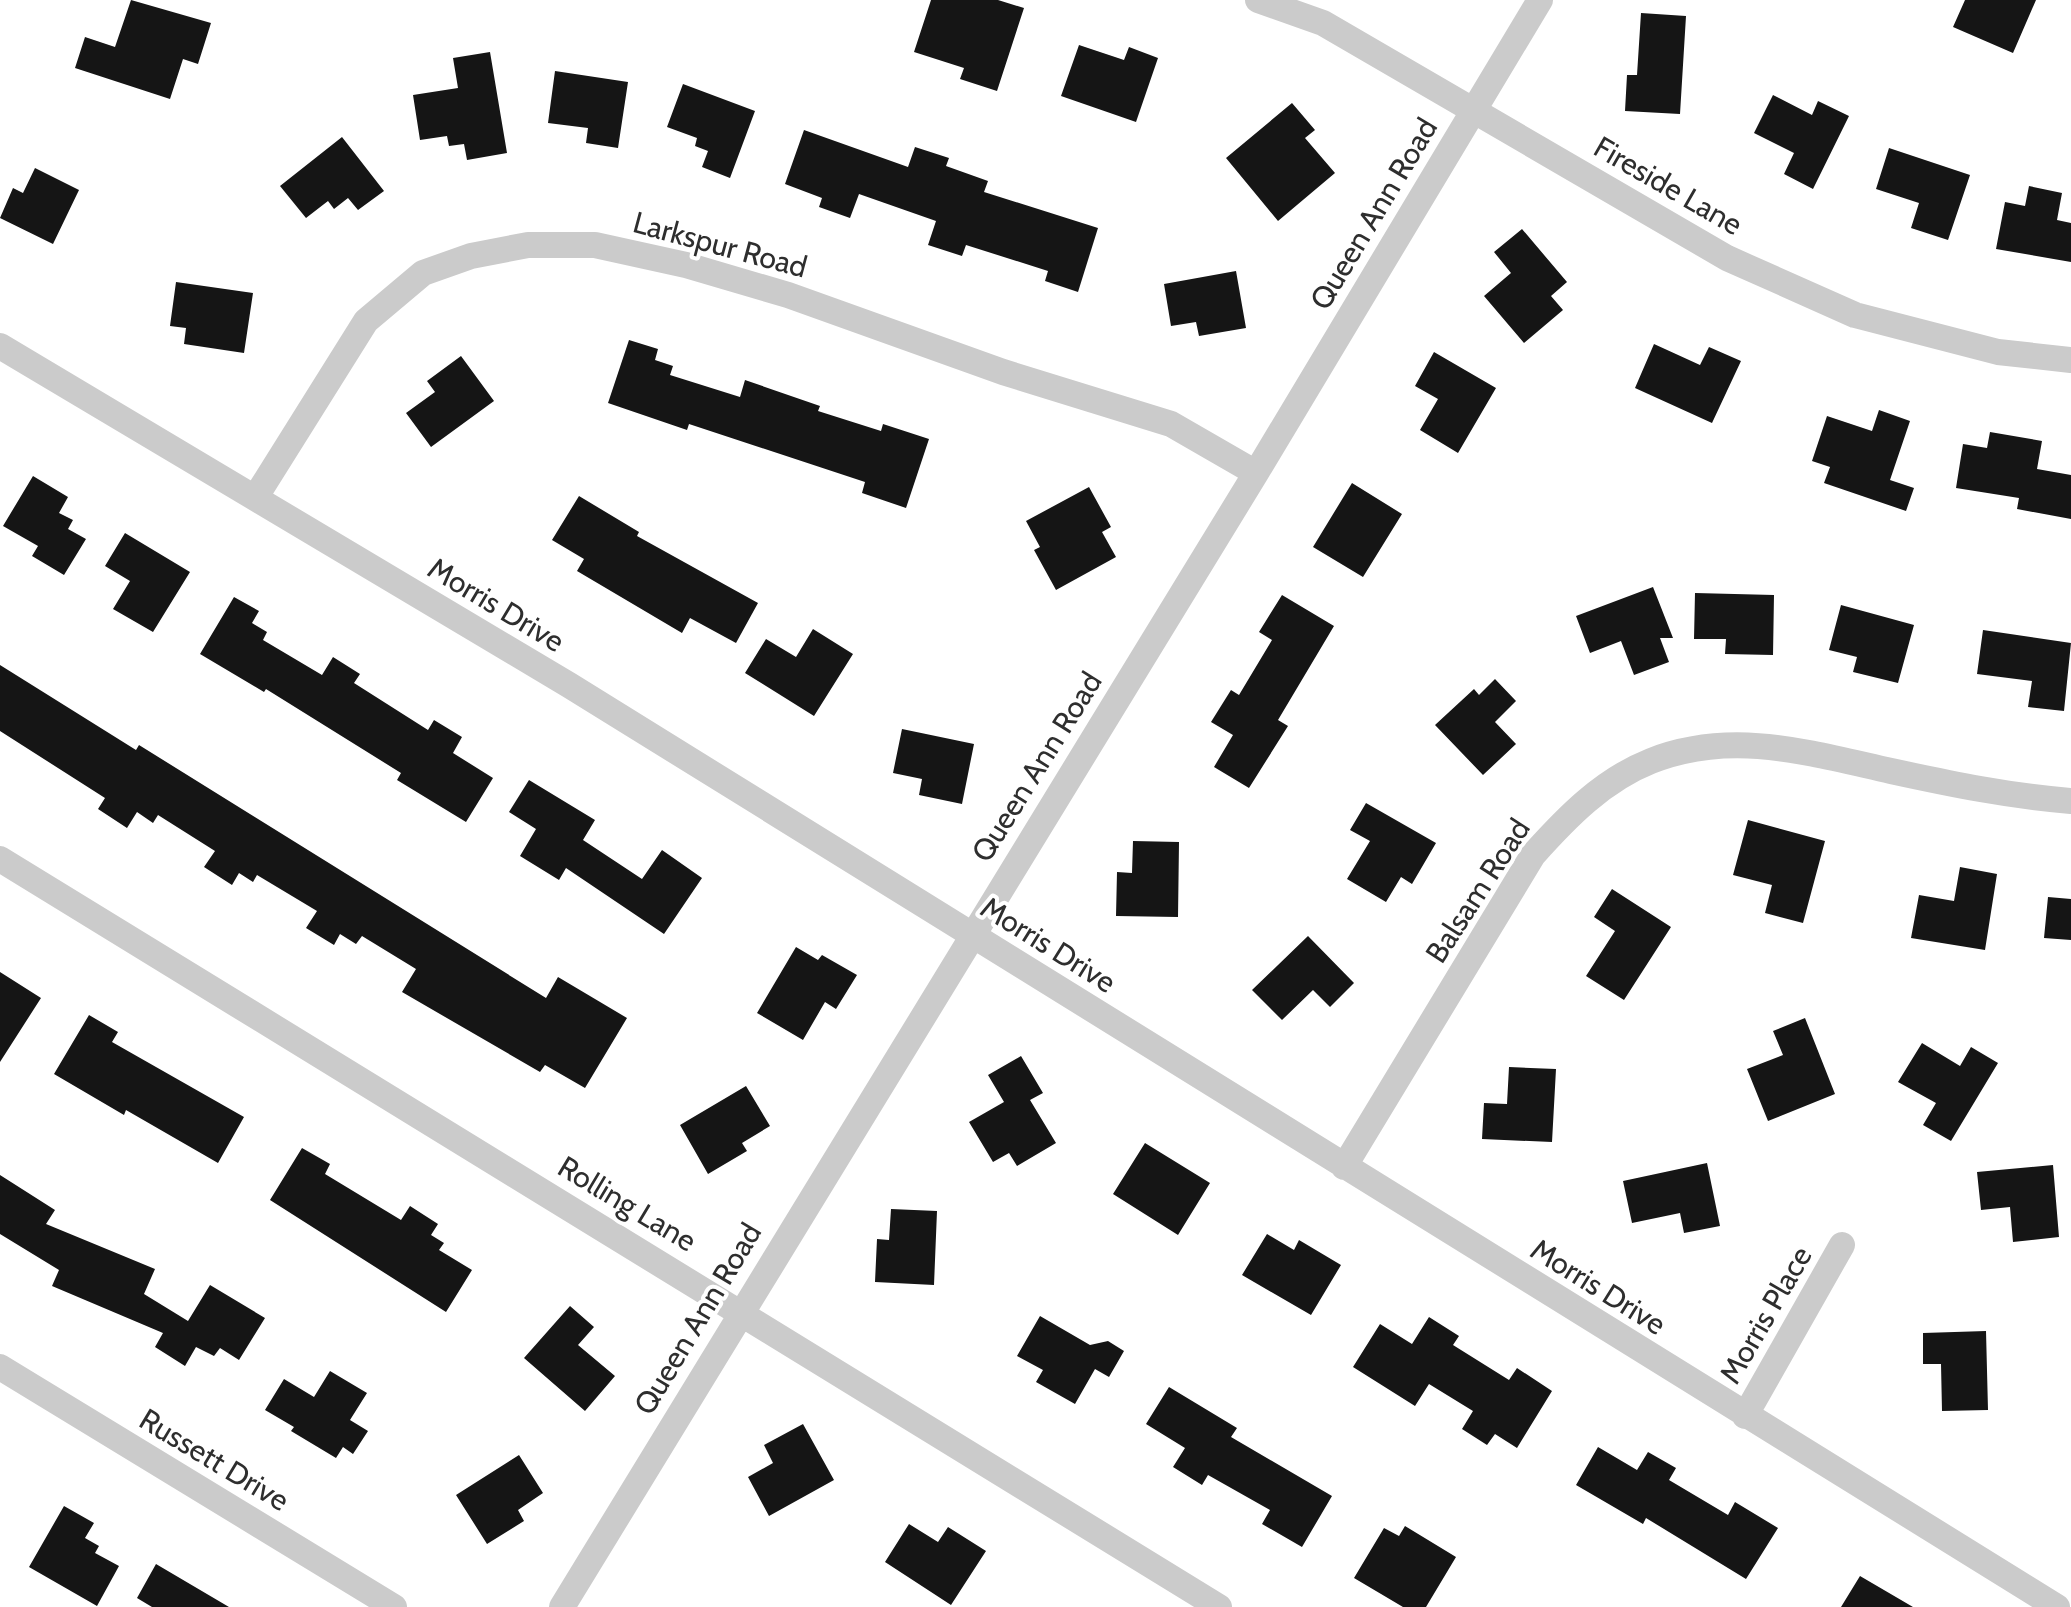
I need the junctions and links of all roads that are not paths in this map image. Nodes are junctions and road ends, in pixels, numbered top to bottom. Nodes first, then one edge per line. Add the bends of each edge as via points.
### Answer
1 (1258, 0) edge
2 (1540, 0) edge
3 (1474, 109) junction
4 (0, 346) edge
5 (2071, 360) edge
6 (1256, 473) junction
7 (255, 498) junction
8 (2071, 801) edge
9 (0, 859) edge
10 (971, 935) junction
11 (1344, 1167) junction
12 (1842, 1245) dead end
13 (741, 1311) junction
14 (0, 1367) edge
15 (1745, 1416) junction
16 (394, 1607) edge
17 (562, 1607) edge
18 (1219, 1607) edge
19 (2057, 1607) edge

1 - 3 street, Fireside Lane via 1323,23
2 - 3 street, Queen Ann Road
3 - 5 street, Fireside Lane via 1727,258 1855,315 1998,352
3 - 6 street, Queen Ann Road
4 - 7 street, Morris Drive
6 - 7 street, Larkspur Road via 1171,424 1003,372 788,295 595,245 528,245 471,256 423,273 366,321
6 - 10 street, Queen Ann Road
7 - 10 street, Morris Drive
8 - 11 street, Balsam Road via 2007,796 1775,745 1721,743 1649,761 1568,815 1533,855
9 - 13 street, Rolling Lane
10 - 11 street, Morris Drive
10 - 13 street, Queen Ann Road
11 - 15 street, Morris Drive
12 - 15 street, Morris Place
13 - 17 street, Queen Ann Road
13 - 18 street, Rolling Lane
14 - 16 street, Russett Drive
15 - 19 street, Morris Drive

